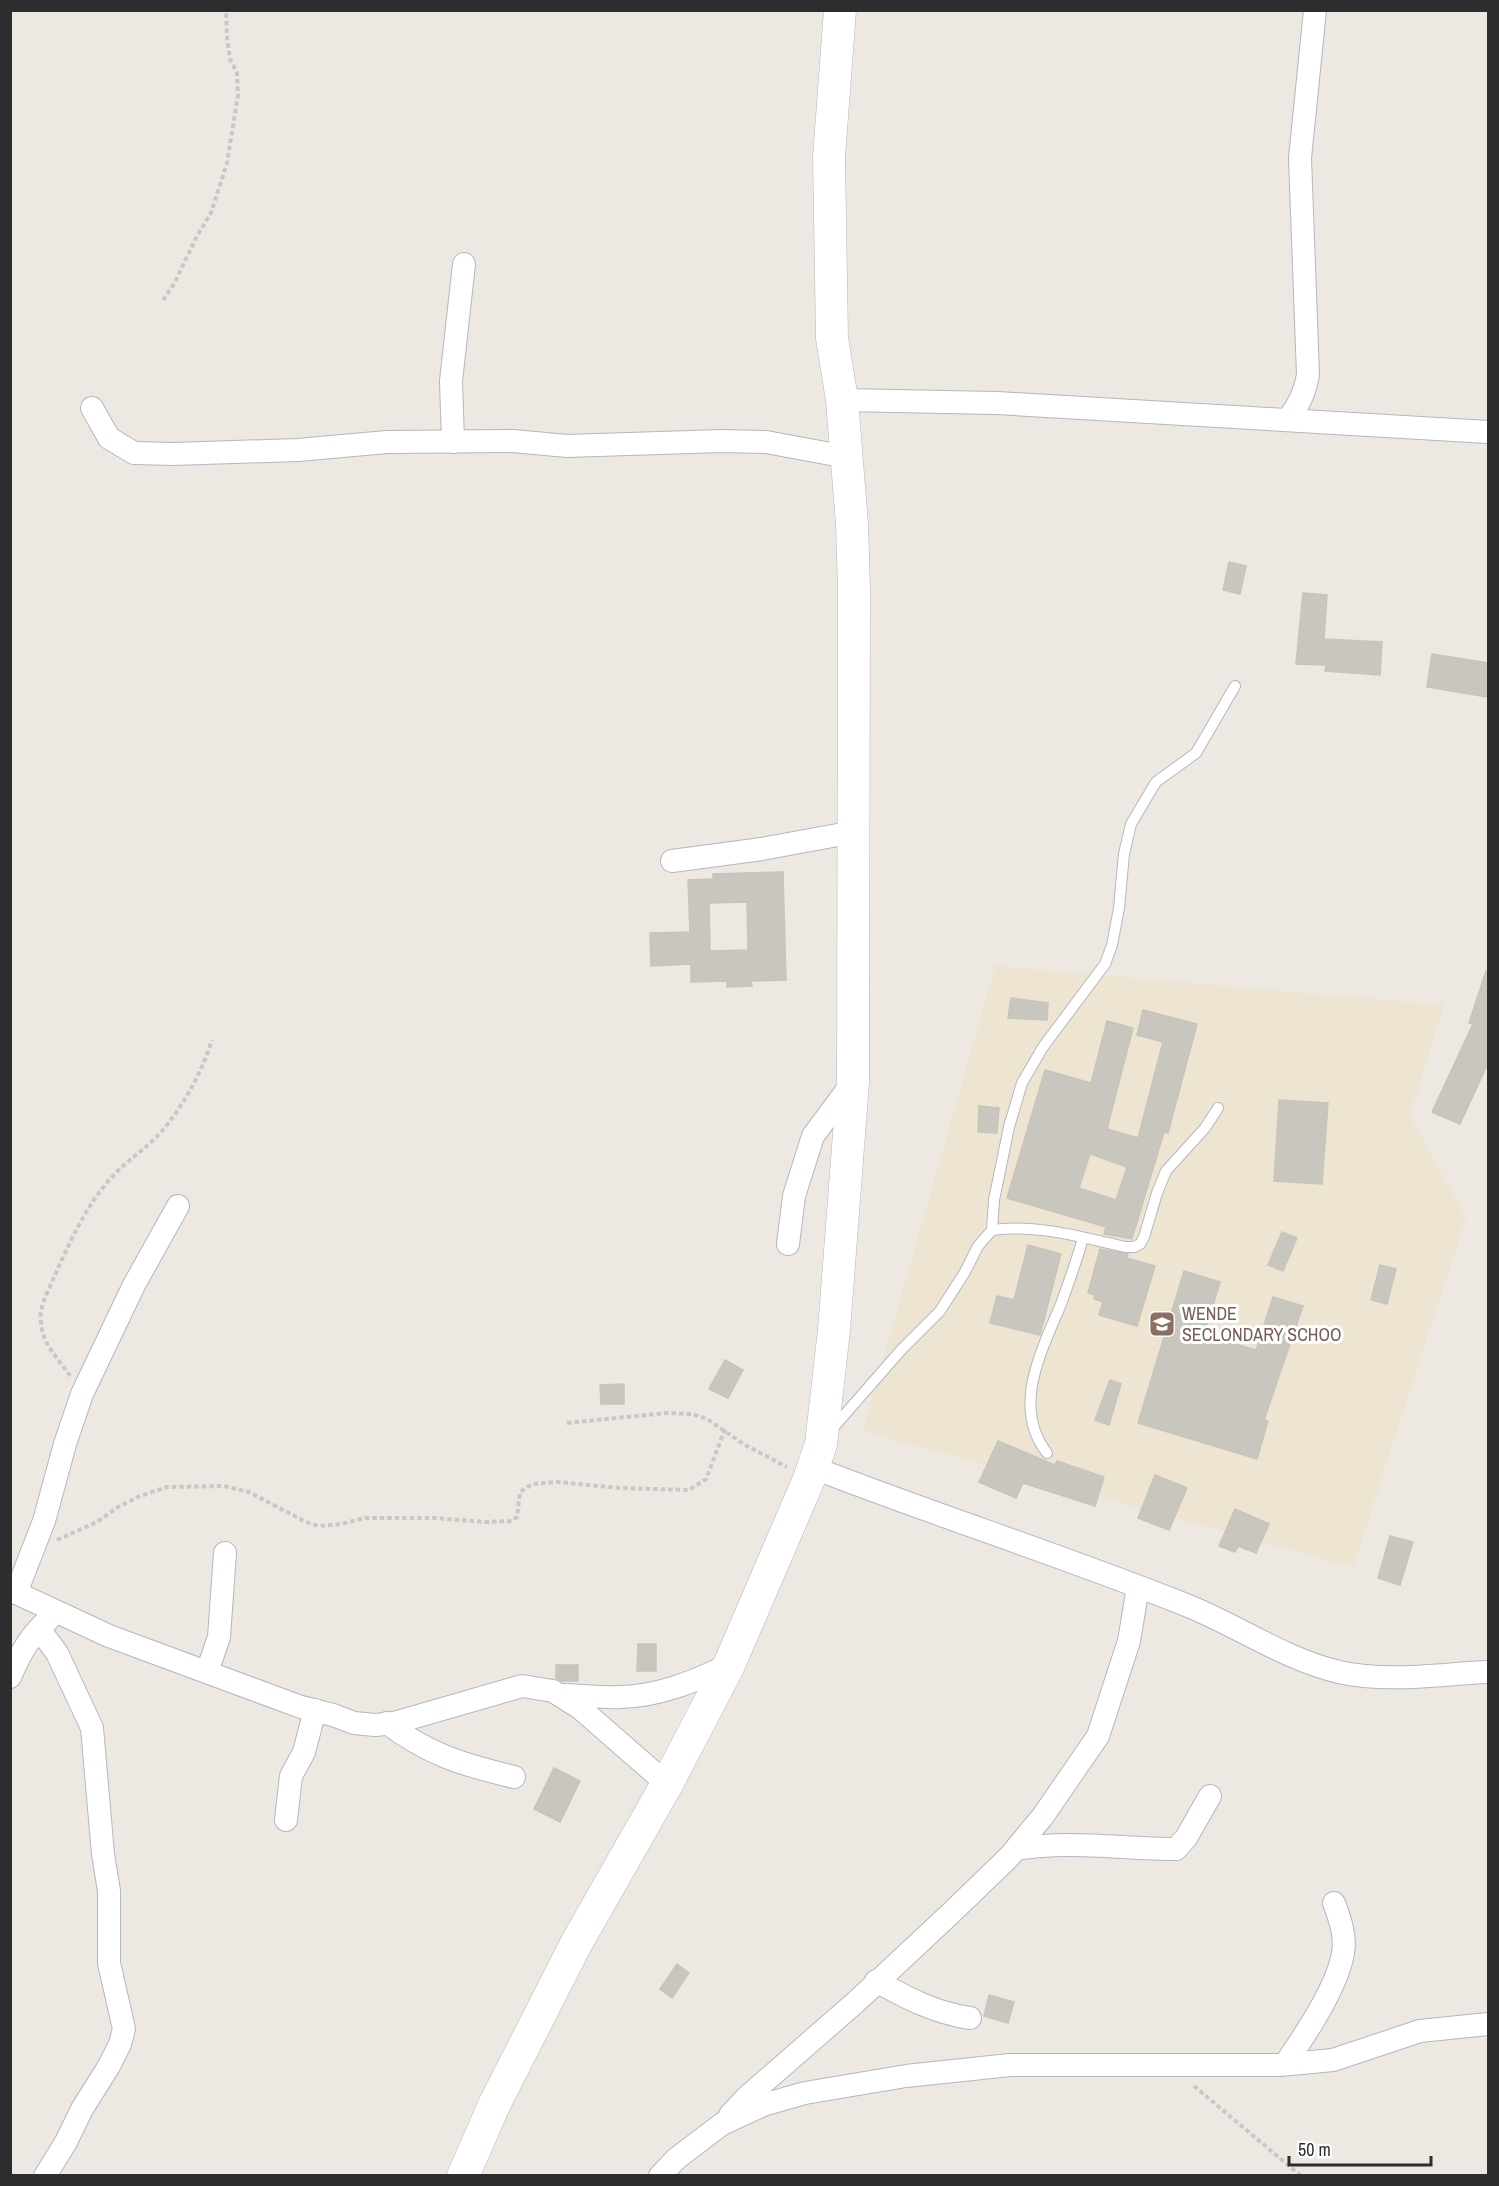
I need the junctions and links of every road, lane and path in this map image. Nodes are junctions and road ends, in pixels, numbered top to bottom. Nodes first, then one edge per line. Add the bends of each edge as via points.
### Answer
1 (226, 10) edge
2 (840, 10) edge
3 (1315, 10) edge
4 (464, 264) dead end
5 (164, 300) dead end
6 (842, 400) junction
7 (92, 408) dead end
8 (1287, 420) junction
9 (1488, 432) edge
10 (453, 442) junction
11 (846, 457) junction
12 (1235, 686) dead end
13 (854, 832) junction
14 (672, 861) dead end
15 (212, 1040) dead end
16 (853, 1082) junction
17 (1218, 1108) dead end
18 (178, 1206) dead end
19 (992, 1230) junction
20 (1083, 1238) junction
21 (788, 1244) dead end
22 (82, 1394) junction
23 (567, 1423) dead end
24 (725, 1429) junction
25 (1047, 1452) dead end
26 (815, 1463) junction
27 (33, 1548) junction
28 (225, 1553) dead end
29 (1138, 1587) junction
30 (13, 1592) edge
31 (60, 1614) junction
32 (39, 1629) junction
33 (729, 1665) junction
34 (207, 1672) junction
35 (1488, 1672) edge
36 (10, 1677) edge
37 (560, 1695) junction
38 (315, 1710) junction
39 (387, 1724) junction
40 (514, 1777) dead end
41 (667, 1784) junction
42 (1210, 1796) dead end
43 (286, 1820) dead end
44 (1016, 1849) junction
45 (1334, 1903) dead end
46 (876, 1982) junction
47 (970, 2018) dead end
48 (1488, 2024) edge
49 (1168, 2064) junction
50 (1285, 2064) junction
51 (722, 2124) junction
52 (45, 2175) edge
53 (463, 2175) edge
54 (660, 2175) edge
55 (1301, 2175) edge

1 - 5 path via 226,38 237,73 238,95 227,163 211,213
2 - 6 street via 829,157 832,338
3 - 8 street via 1300,158 1308,375 1297,409
4 - 10 street via 451,381
6 - 8 street via 997,403
6 - 11 street
7 - 10 street via 110,438 134,453
8 - 9 street
10 - 11 street via 513,441 567,446 766,442
11 - 13 street via 854,590
12 - 19 lane via 1196,753 1156,782 1131,824 1112,945 1105,964 1043,1047 1022,1083 994,1200
13 - 14 street
13 - 16 street
15 - 22 path via 205,1062 168,1124 95,1198 71,1237 49,1289 41,1311 42,1332
16 - 21 street via 813,1136 794,1196
16 - 26 street via 834,1330
17 - 20 lane via 1166,1171 1140,1244 1125,1247
18 - 22 street via 134,1285
19 - 20 lane via 1010,1227
19 - 26 lane via 978,1246 940,1311 858,1398
20 - 25 lane via 1038,1357 1032,1386 1031,1421 1038,1442
22 - 27 street
23 - 24 path via 681,1413 707,1419
24 - 26 path via 745,1445
24 - 27 path via 706,1479 689,1490 572,1482 532,1484 520,1492 513,1521 365,1518 319,1526 249,1492 223,1486 167,1487 140,1496 78,1531
26 - 29 street via 902,1502
26 - 33 street
27 - 30 street
28 - 34 street via 219,1637
29 - 35 street via 1339,1672 1378,1678
29 - 44 street via 1129,1641 1098,1736 1044,1816
30 - 31 street
31 - 32 street
31 - 34 street via 140,1649
32 - 36 street via 22,1649
32 - 52 street via 57,1653 92,1728 109,1891 109,1963 124,2029 109,2066
33 - 37 street via 686,1685 657,1692 622,1697
33 - 41 street
34 - 38 street
37 - 39 street via 522,1686
37 - 41 street
38 - 39 street via 354,1723
38 - 43 street via 304,1752 291,1776
39 - 40 street via 446,1759
41 - 53 street via 572,1952
42 - 44 street via 1186,1839 1176,1849 1094,1844 1045,1844
44 - 46 street
45 - 50 street via 1342,1924 1343,1953 1313,2022
46 - 47 street via 924,2006
46 - 51 street
48 - 50 street via 1420,2031 1333,2060
49 - 50 street
49 - 51 street via 1010,2065 906,2076 805,2093 763,2105
49 - 55 path
51 - 54 street

